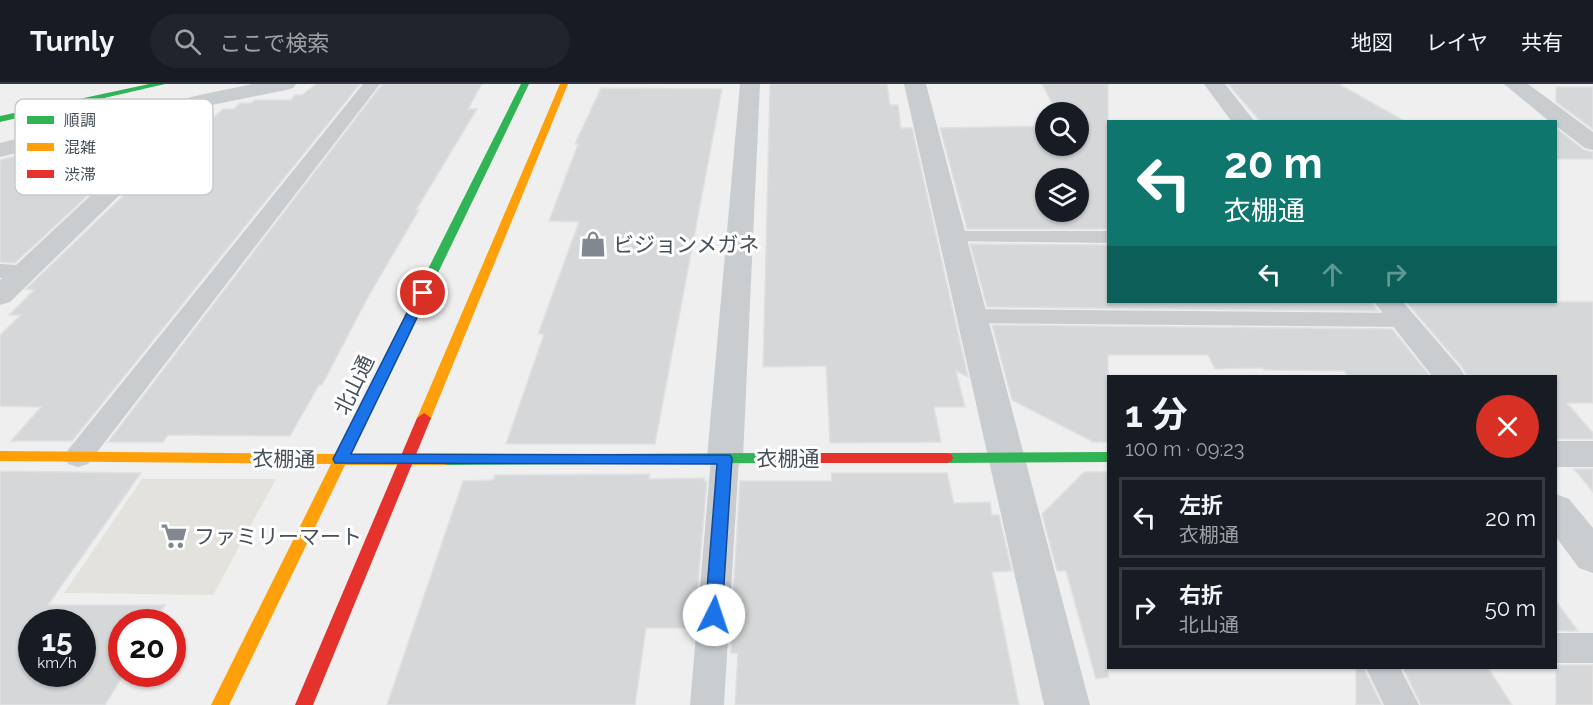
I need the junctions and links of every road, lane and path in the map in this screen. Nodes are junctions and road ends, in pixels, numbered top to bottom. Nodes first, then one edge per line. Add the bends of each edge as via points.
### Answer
1 (161, 84) edge
2 (286, 84) edge
3 (372, 84) edge
4 (525, 84) edge
5 (564, 84) edge
6 (750, 84) edge
7 (915, 84) edge
8 (1214, 84) edge
9 (1515, 84) edge
10 (92, 99) edge
11 (209, 99) edge
12 (15, 116) edge
13 (0, 119) edge
14 (1242, 120) edge
15 (1593, 143) edge
16 (15, 146) edge
17 (0, 150) edge
18 (105, 195) edge
19 (953, 237) junction
20 (1107, 237) edge
21 (0, 270) edge
22 (26, 271) junction
23 (0, 296) edge
24 (1168, 310) edge
25 (1396, 311) edge
26 (973, 316) junction
27 (1448, 375) edge
28 (1557, 454) edge
29 (1593, 454) edge
30 (0, 456) edge
31 (1107, 456) edge
32 (78, 457) junction
33 (1008, 457) junction
34 (725, 458) junction
35 (341, 459) junction
36 (406, 460) junction
37 (1557, 510) edge
38 (1593, 557) edge
39 (1557, 648) edge
40 (1593, 648) edge
41 (1384, 669) edge
42 (220, 705) edge
43 (304, 705) edge
44 (707, 705) edge
45 (1067, 705) edge
46 (1402, 705) edge

1 - 10 street
2 - 11 street
3 - 32 lane
4 - 35 street, 北山通 via 480,187
5 - 36 street via 515,188
6 - 34 street
7 - 19 street
8 - 14 street
9 - 15 street
12 - 13 street
16 - 17 street
18 - 22 street
19 - 20 lane
19 - 26 street
21 - 22 lane
22 - 23 street
24 - 25 lane
24 - 26 lane
25 - 27 street
26 - 33 street
28 - 29 street
30 - 32 street, 衣棚通
31 - 33 street, 衣棚通
32 - 35 street, 衣棚通
33 - 34 street, 衣棚通
33 - 45 street
34 - 36 street, 衣棚通
34 - 44 lane
35 - 36 street, 衣棚通
35 - 42 street, 北山通
36 - 43 street
37 - 38 street
39 - 40 lane
41 - 46 lane

